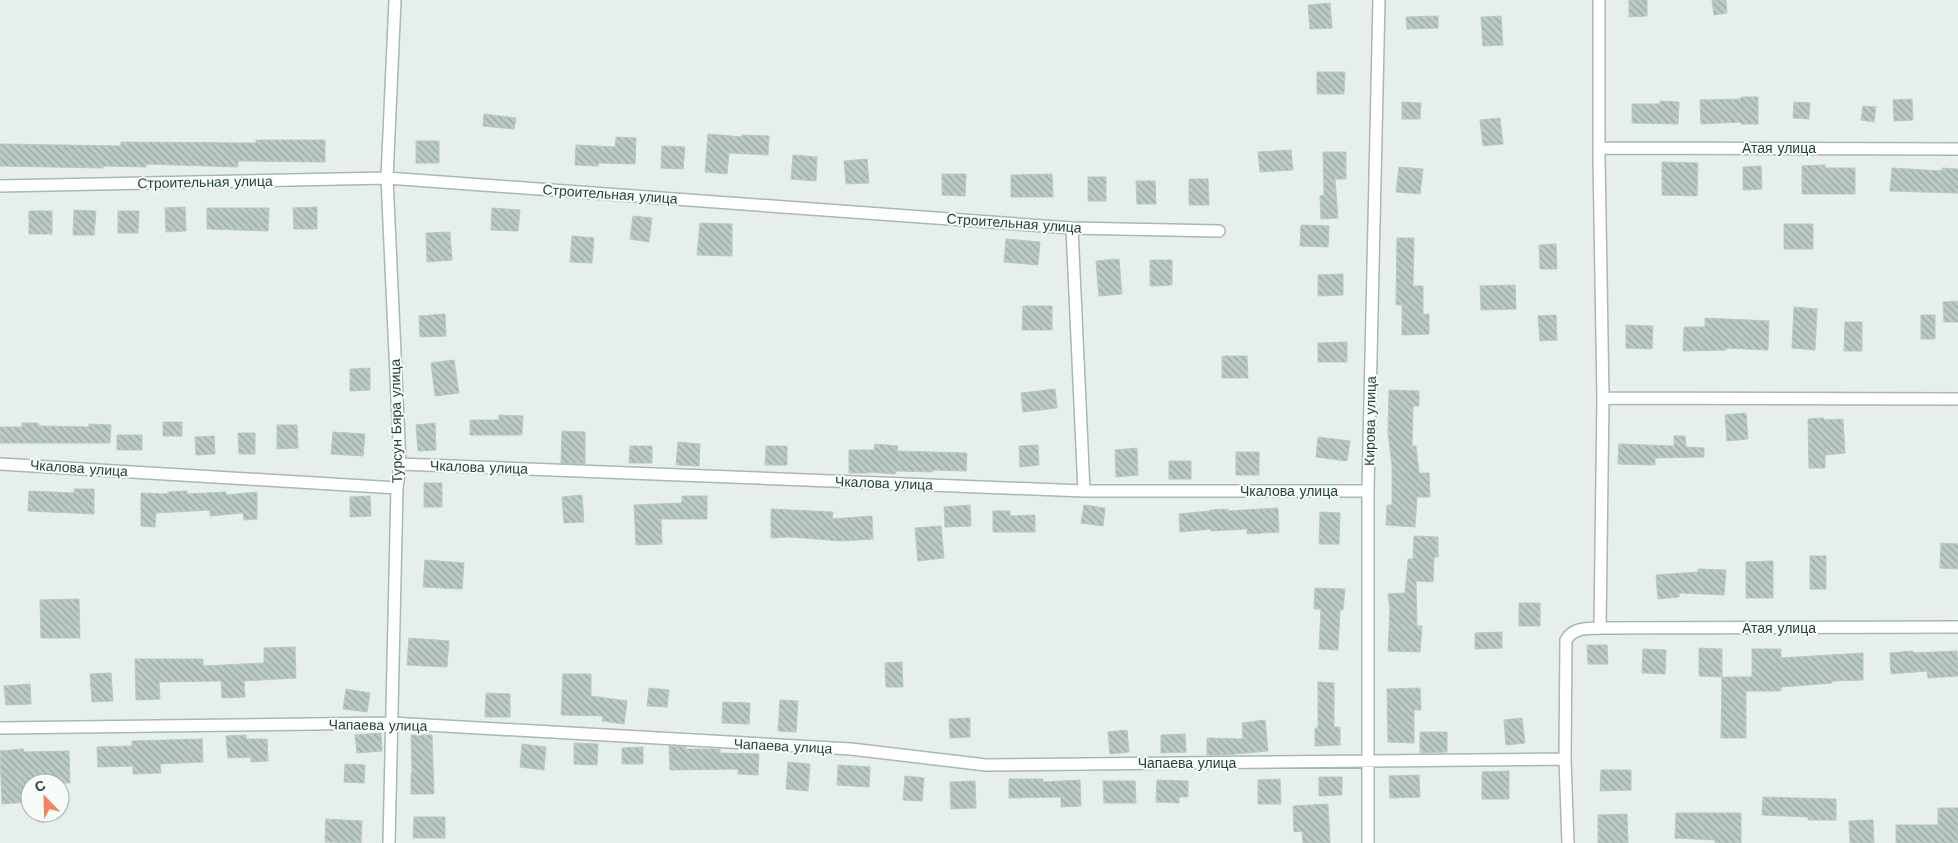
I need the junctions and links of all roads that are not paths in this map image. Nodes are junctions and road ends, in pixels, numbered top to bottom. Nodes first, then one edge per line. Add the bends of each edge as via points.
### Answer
1 (395, 0) edge
2 (1379, 0) edge
3 (1599, 0) edge
4 (1599, 148) junction
5 (1958, 149) edge
6 (387, 178) junction
7 (0, 186) edge
8 (1072, 228) junction
9 (1219, 231) dead end
10 (1603, 398) junction
11 (1958, 399) edge
12 (0, 464) edge
13 (400, 464) junction
14 (397, 488) junction
15 (1084, 491) junction
16 (1368, 491) junction
17 (1958, 627) edge
18 (1600, 628) junction
19 (391, 723) junction
20 (0, 728) edge
21 (1565, 759) junction
22 (1367, 762) junction
23 (389, 843) edge
24 (1368, 843) edge
25 (1568, 843) edge

1 - 6 street, Турсун Бяра улица
2 - 16 street, Кирова улица
3 - 4 street
4 - 5 street, Атая улица
4 - 10 street
6 - 7 street, Строительная улица
6 - 8 street, Строительная улица
6 - 13 street, Турсун Бяра улица
8 - 9 street, Строительная улица
8 - 15 street
10 - 11 street
10 - 18 street
12 - 14 street, Чкалова улица
13 - 14 street, Турсун Бяра улица
13 - 15 street, Чкалова улица
14 - 19 street, Турсун Бяра улица
15 - 16 street, Чкалова улица
16 - 22 street, Кирова улица
17 - 18 street, Атая улица
18 - 21 street, Атая улица via 1578,629 1566,640
19 - 20 street, Чапаева улица
19 - 22 street, Чапаева улица via 851,750 986,764
19 - 23 street, Турсун Бяра улица
21 - 22 street, Чапаева улица
21 - 25 street, Атая улица
22 - 24 street, Кирова улица

